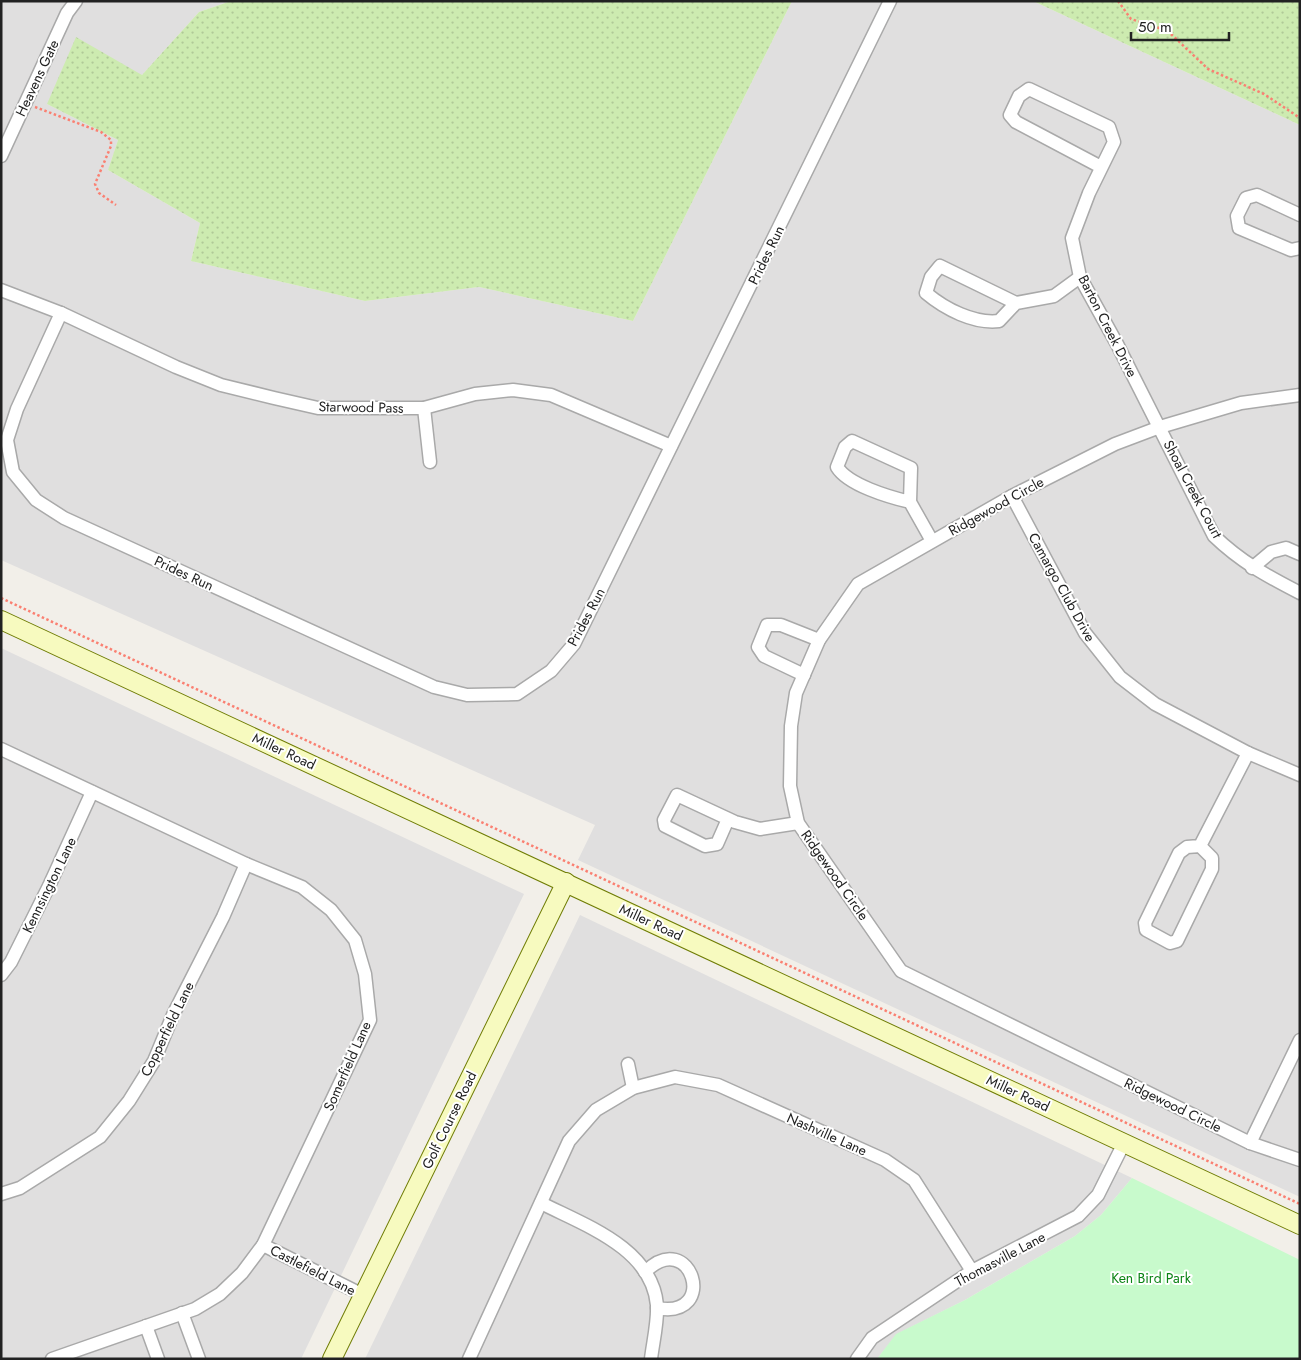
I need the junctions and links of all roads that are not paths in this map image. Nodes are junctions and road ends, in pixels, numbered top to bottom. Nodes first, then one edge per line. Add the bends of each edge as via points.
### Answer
1 (76, 1) edge
2 (890, 1) edge
3 (1, 156) edge
4 (1101, 167) junction
5 (1300, 215) edge
6 (1300, 248) edge
7 (1080, 277) junction
8 (1, 290) edge
9 (1016, 303) junction
10 (61, 313) junction
11 (1300, 395) edge
12 (424, 408) junction
13 (1160, 427) junction
14 (671, 446) junction
15 (430, 462) dead end
16 (1012, 496) junction
17 (910, 502) junction
18 (932, 542) junction
19 (1300, 554) edge
20 (1252, 568) junction
21 (1300, 593) edge
22 (1, 620) edge
23 (819, 640) junction
24 (804, 675) junction
25 (3, 753) edge
26 (1248, 753) junction
27 (1300, 775) edge
28 (92, 792) junction
29 (728, 819) junction
30 (798, 823) junction
31 (1200, 846) junction
32 (246, 864) junction
33 (566, 882) junction
34 (1, 975) edge
35 (1300, 1040) edge
36 (628, 1064) dead end
37 (632, 1088) junction
38 (1124, 1143) junction
39 (1250, 1143) junction
40 (1300, 1160) edge
41 (1, 1194) edge
42 (540, 1204) junction
43 (1300, 1225) edge
44 (262, 1245) junction
45 (972, 1271) junction
46 (645, 1272) junction
47 (363, 1296) junction
48 (657, 1308) junction
49 (182, 1313) junction
50 (146, 1326) junction
51 (52, 1359) edge
52 (158, 1359) edge
53 (199, 1359) edge
54 (332, 1359) edge
55 (469, 1359) edge
56 (651, 1359) edge
57 (857, 1359) edge

1 - 3 street, Heavens Gate via 67,13
2 - 14 street, Prides Run
4 - 4 street, Barton Creek Drive via 1114,142 1109,127 1029,89 1019,96 1010,115 1016,122
4 - 7 street, Barton Creek Drive via 1072,238
5 - 6 street via 1258,195 1246,198 1237,216 1240,228 1291,250
7 - 9 street via 1054,296
7 - 13 street, Barton Creek Drive
8 - 10 street, Starwood Pass
9 - 9 street via 940,266 931,277 926,293 940,305 985,322 999,321
10 - 12 street, Starwood Pass via 221,385 318,408
10 - 14 street, Prides Run via 17,409 7,440 13,472 36,500 64,518 434,687 467,695 517,694 552,672 574,644
11 - 13 street, Ridgewood Circle via 1241,403
12 - 14 street, Starwood Pass via 475,394 514,390 552,395
12 - 15 street
13 - 16 street, Ridgewood Circle via 1115,444
13 - 20 street, Shoal Creek Court via 1214,536
16 - 18 street, Ridgewood Circle
16 - 26 street, Camargo Club Drive via 1085,633 1120,677 1155,704
17 - 17 street via 891,498 842,476 837,467 846,446 852,441 911,468
17 - 18 street
18 - 23 street, Ridgewood Circle via 858,584
19 - 20 street via 1286,548 1271,552
20 - 21 street, Shoal Creek Court
22 - 33 street, Miller Road
23 - 24 street, Ridgewood Circle
23 - 24 street via 781,625 767,625 761,636 758,647 764,656
24 - 30 street, Ridgewood Circle via 796,693 790,756 790,786
25 - 28 street, Somerfield Lane
26 - 27 street, Camargo Club Drive
26 - 31 street
28 - 32 street, Somerfield Lane
28 - 34 street, Kennsington Lane via 49,886 11,962
29 - 29 street via 677,795 664,820 665,826 705,846 717,844
29 - 30 street via 760,829
30 - 39 street, Ridgewood Circle via 901,971
31 - 31 street via 1212,858 1212,869 1177,941 1170,943 1146,930 1145,923 1179,853 1187,847
32 - 41 street, Copperfield Lane via 154,1061 129,1101 100,1137 20,1188
32 - 44 street, Somerfield Lane via 302,887 331,910 355,940 365,974 370,1020
33 - 38 street, Miller Road
33 - 47 street, Golf Course Road
35 - 39 street
36 - 37 street
37 - 42 street, Nashville Lane via 596,1110 569,1141
37 - 45 street, Nashville Lane via 675,1077 718,1085 885,1160 914,1180
38 - 43 street, Miller Road
38 - 45 street, Thomasville Lane via 1098,1195 1078,1216
39 - 40 street, Ridgewood Circle
42 - 46 street via 623,1248
42 - 55 street, Nashville Lane
44 - 47 street, Castlefield Lane
44 - 49 street, Somerfield Lane via 242,1273 220,1294
45 - 57 street, Thomasville Lane via 872,1338
46 - 48 street via 654,1290
46 - 48 street via 667,1258 680,1261 690,1270 695,1283 692,1296 683,1306 670,1310
47 - 54 street, Golf Course Road
48 - 56 street
49 - 50 street, Somerfield Lane
49 - 53 street
50 - 51 street, Somerfield Lane
50 - 52 street

